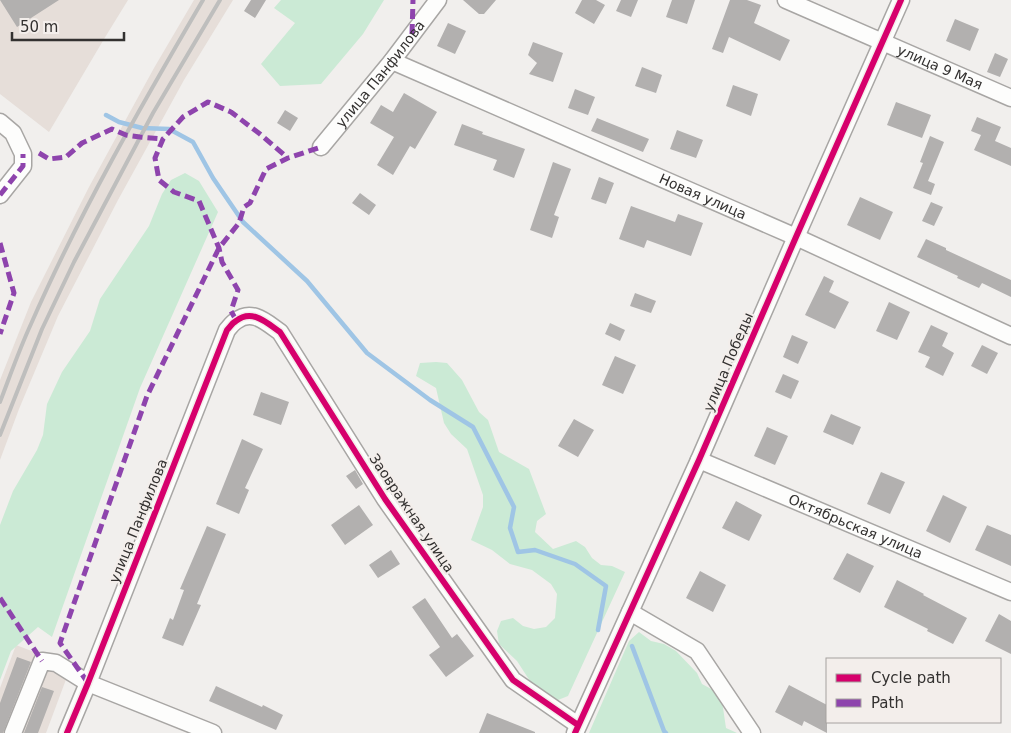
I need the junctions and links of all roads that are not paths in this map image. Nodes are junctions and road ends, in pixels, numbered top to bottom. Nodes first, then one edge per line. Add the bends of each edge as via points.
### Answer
1 (438, 0) edge
2 (786, 0) edge
3 (901, 0) edge
4 (882, 42) junction
5 (392, 61) junction
6 (1011, 98) edge
7 (0, 122) edge
8 (321, 146) dead end
9 (0, 195) edge
10 (796, 238) junction
11 (236, 320) joint
12 (1011, 336) edge
13 (699, 460) junction
14 (1011, 592) edge
15 (630, 612) junction
16 (88, 683) junction
17 (576, 729) edge
18 (13, 733) edge
19 (67, 733) edge
20 (212, 733) edge
21 (752, 733) edge

1 - 5 street, улица Панфилова
2 - 4 street, улица 9 Мая
3 - 4 street, улица Победы
4 - 6 street, улица 9 Мая
4 - 10 street, улица Победы
5 - 8 street, улица Панфилова
5 - 10 street, Новая улица
7 - 9 street via 13,133 24,154 23,166
10 - 12 street, Новая улица
10 - 13 street, улица Победы
11 - 16 street, улица Панфилова via 227,330
11 - 17 street, Заовражная улица via 247,315 260,318 280,332 385,499 513,680
13 - 14 street, Октябрьская улица
13 - 15 street, улица Победы
15 - 17 street, улица Победы
15 - 21 street via 697,651
16 - 18 street via 56,664 42,661
16 - 19 street, улица Панфилова
16 - 20 street

